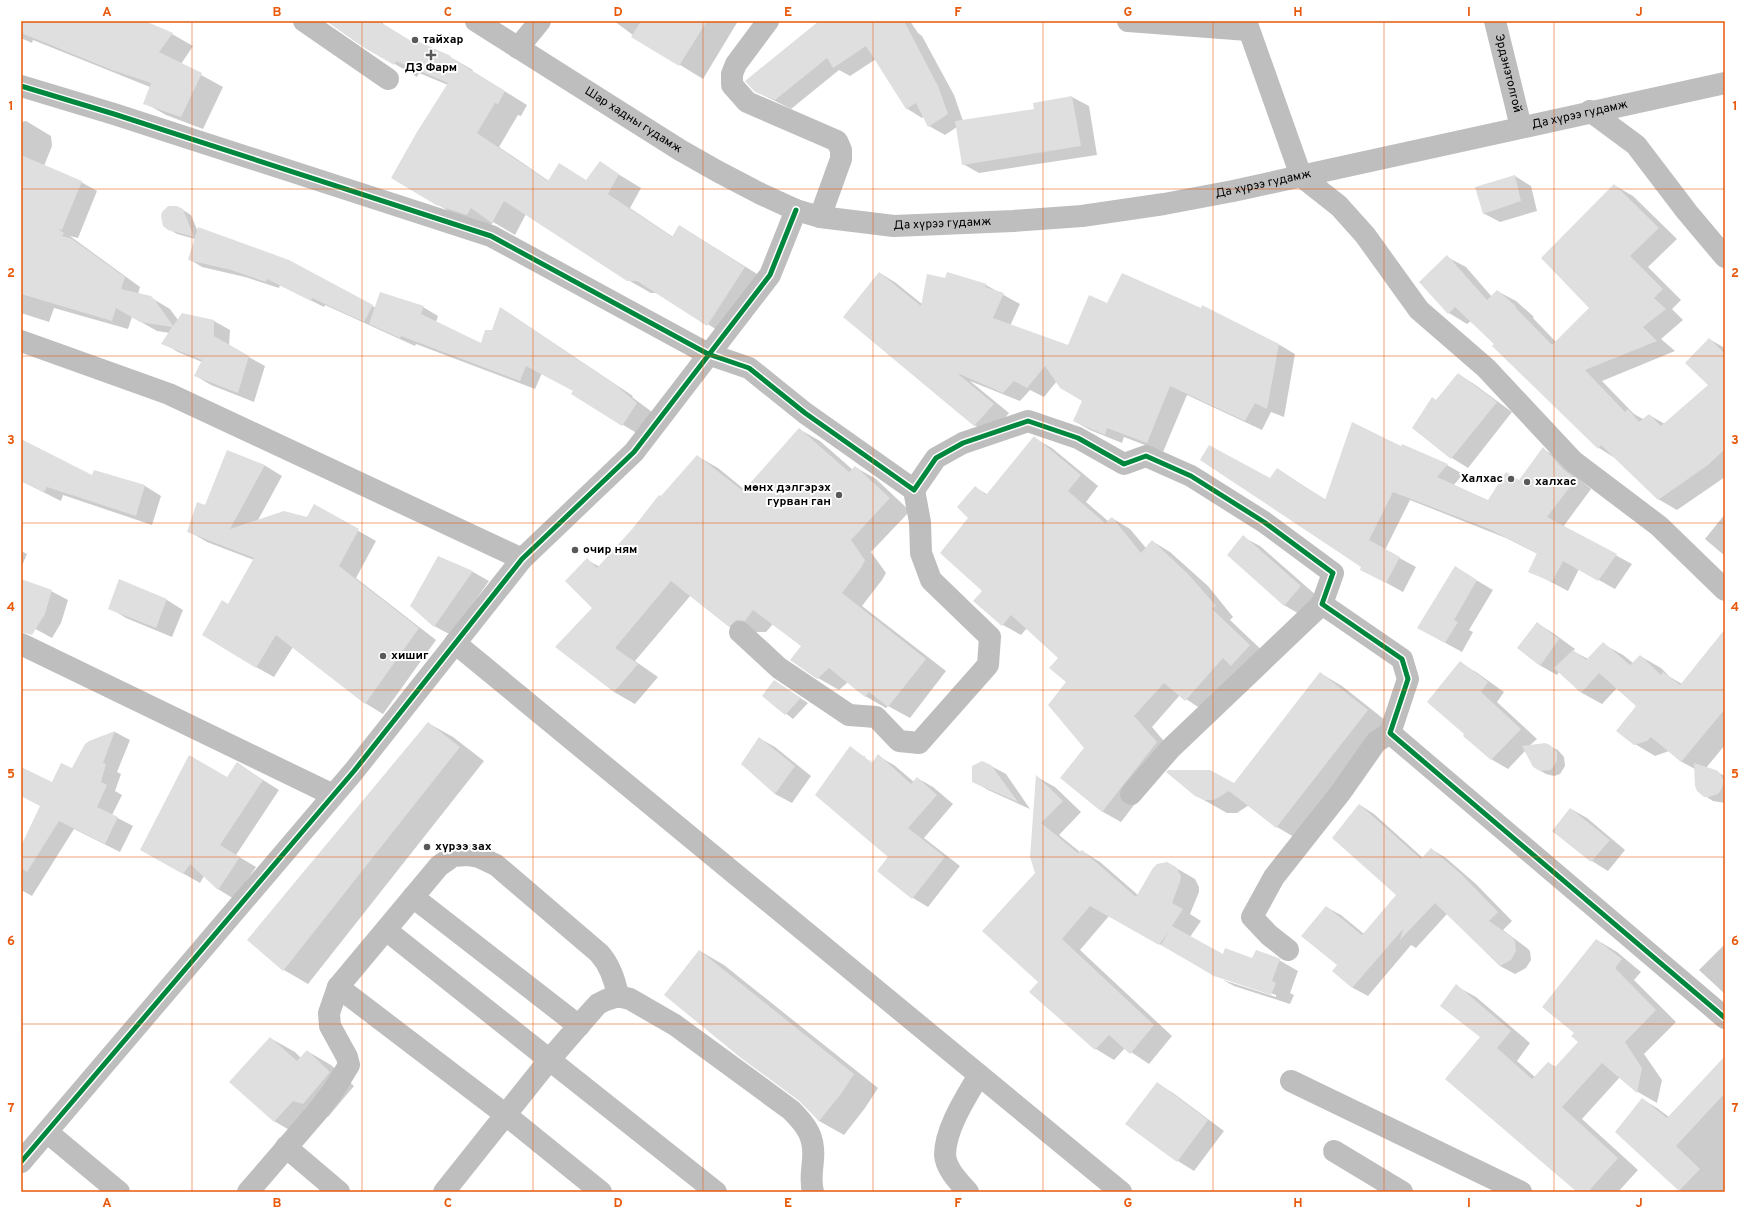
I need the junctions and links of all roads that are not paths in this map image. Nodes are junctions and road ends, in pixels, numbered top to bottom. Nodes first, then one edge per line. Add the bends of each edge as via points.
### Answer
1 (304, 21) edge
2 (476, 21) edge
3 (540, 21) edge
4 (768, 21) edge
5 (1128, 21) edge
6 (1495, 21) edge
7 (1247, 26) edge
8 (518, 48) junction
9 (388, 79) dead end
10 (1725, 83) edge
11 (21, 86) edge
12 (1590, 111) junction
13 (1521, 127) junction
14 (1301, 176) junction
15 (796, 210) junction
16 (820, 217) junction
17 (1725, 256) edge
18 (21, 341) edge
19 (708, 354) junction
20 (914, 490) junction
21 (522, 559) junction
22 (1725, 590) edge
23 (1322, 604) junction
24 (740, 632) dead end
25 (455, 643) junction
26 (21, 644) edge
27 (1390, 733) junction
28 (1132, 794) dead end
29 (333, 795) junction
30 (413, 897) junction
31 (386, 930) junction
32 (1288, 950) dead end
33 (338, 987) junction
34 (618, 996) junction
35 (1725, 1018) edge
36 (579, 1026) junction
37 (550, 1059) junction
38 (979, 1075) junction
39 (1291, 1081) dead end
40 (506, 1114) junction
41 (47, 1132) junction
42 (286, 1147) junction
43 (1334, 1151) dead end
44 (21, 1162) edge
45 (119, 1192) edge
46 (248, 1192) edge
47 (339, 1192) edge
48 (444, 1192) edge
49 (601, 1192) edge
50 (716, 1192) edge
51 (813, 1192) edge
52 (968, 1192) edge
53 (1121, 1192) edge
54 (1402, 1192) edge
55 (1521, 1192) edge

1 - 9 street
2 - 8 street, Шар хадны гудамж
3 - 8 street
4 - 16 street via 736,64 732,74 732,85 747,102 837,141 841,159
5 - 7 street
6 - 13 street, Эрдэнэтолгой
7 - 14 street
8 - 15 street, Шар хадны гудамж via 680,150
10 - 12 street, Да хүрээ гудамж
11 - 19 street via 491,236
12 - 13 street, Да хүрээ гудамж
12 - 17 street via 1636,145 1687,212
13 - 14 street, Да хүрээ гудамж
14 - 16 street, Да хүрээ гудамж via 1164,204 1061,218 894,226
14 - 22 street via 1339,206 1365,235 1419,310 1486,368 1573,461 1659,526
15 - 16 street, Да хүрээ гудамж
15 - 19 street via 770,275
18 - 21 street via 169,394
19 - 20 street via 749,368 805,413
19 - 21 street via 634,452
20 - 23 street via 936,458 962,443 1028,421 1078,438 1124,464 1146,456 1191,476 1264,522 1333,573
20 - 24 street via 920,522 921,552 931,580 990,637 988,665 919,743 899,741 876,717 849,715 779,668
21 - 25 street
23 - 27 street via 1402,659 1408,679
23 - 28 street via 1170,749
25 - 29 street
25 - 38 street
26 - 29 street
27 - 32 street via 1376,742 1341,792 1274,877 1252,917
27 - 35 street
29 - 41 street
30 - 31 street
30 - 34 street via 439,866 453,856 479,856 496,865 599,953 610,969
30 - 36 street
31 - 33 street
31 - 37 street
33 - 40 street
33 - 42 street via 329,1013 330,1026 349,1065 317,1112
34 - 36 street via 598,1004
34 - 51 street via 630,999 675,1025 804,1122 813,1140
36 - 37 street
37 - 40 street
37 - 50 street
38 - 52 street via 956,1116 945,1156 951,1171
38 - 53 street
39 - 55 street
40 - 48 street
40 - 49 street
41 - 44 street
41 - 45 street
42 - 46 street
42 - 47 street
43 - 54 street

